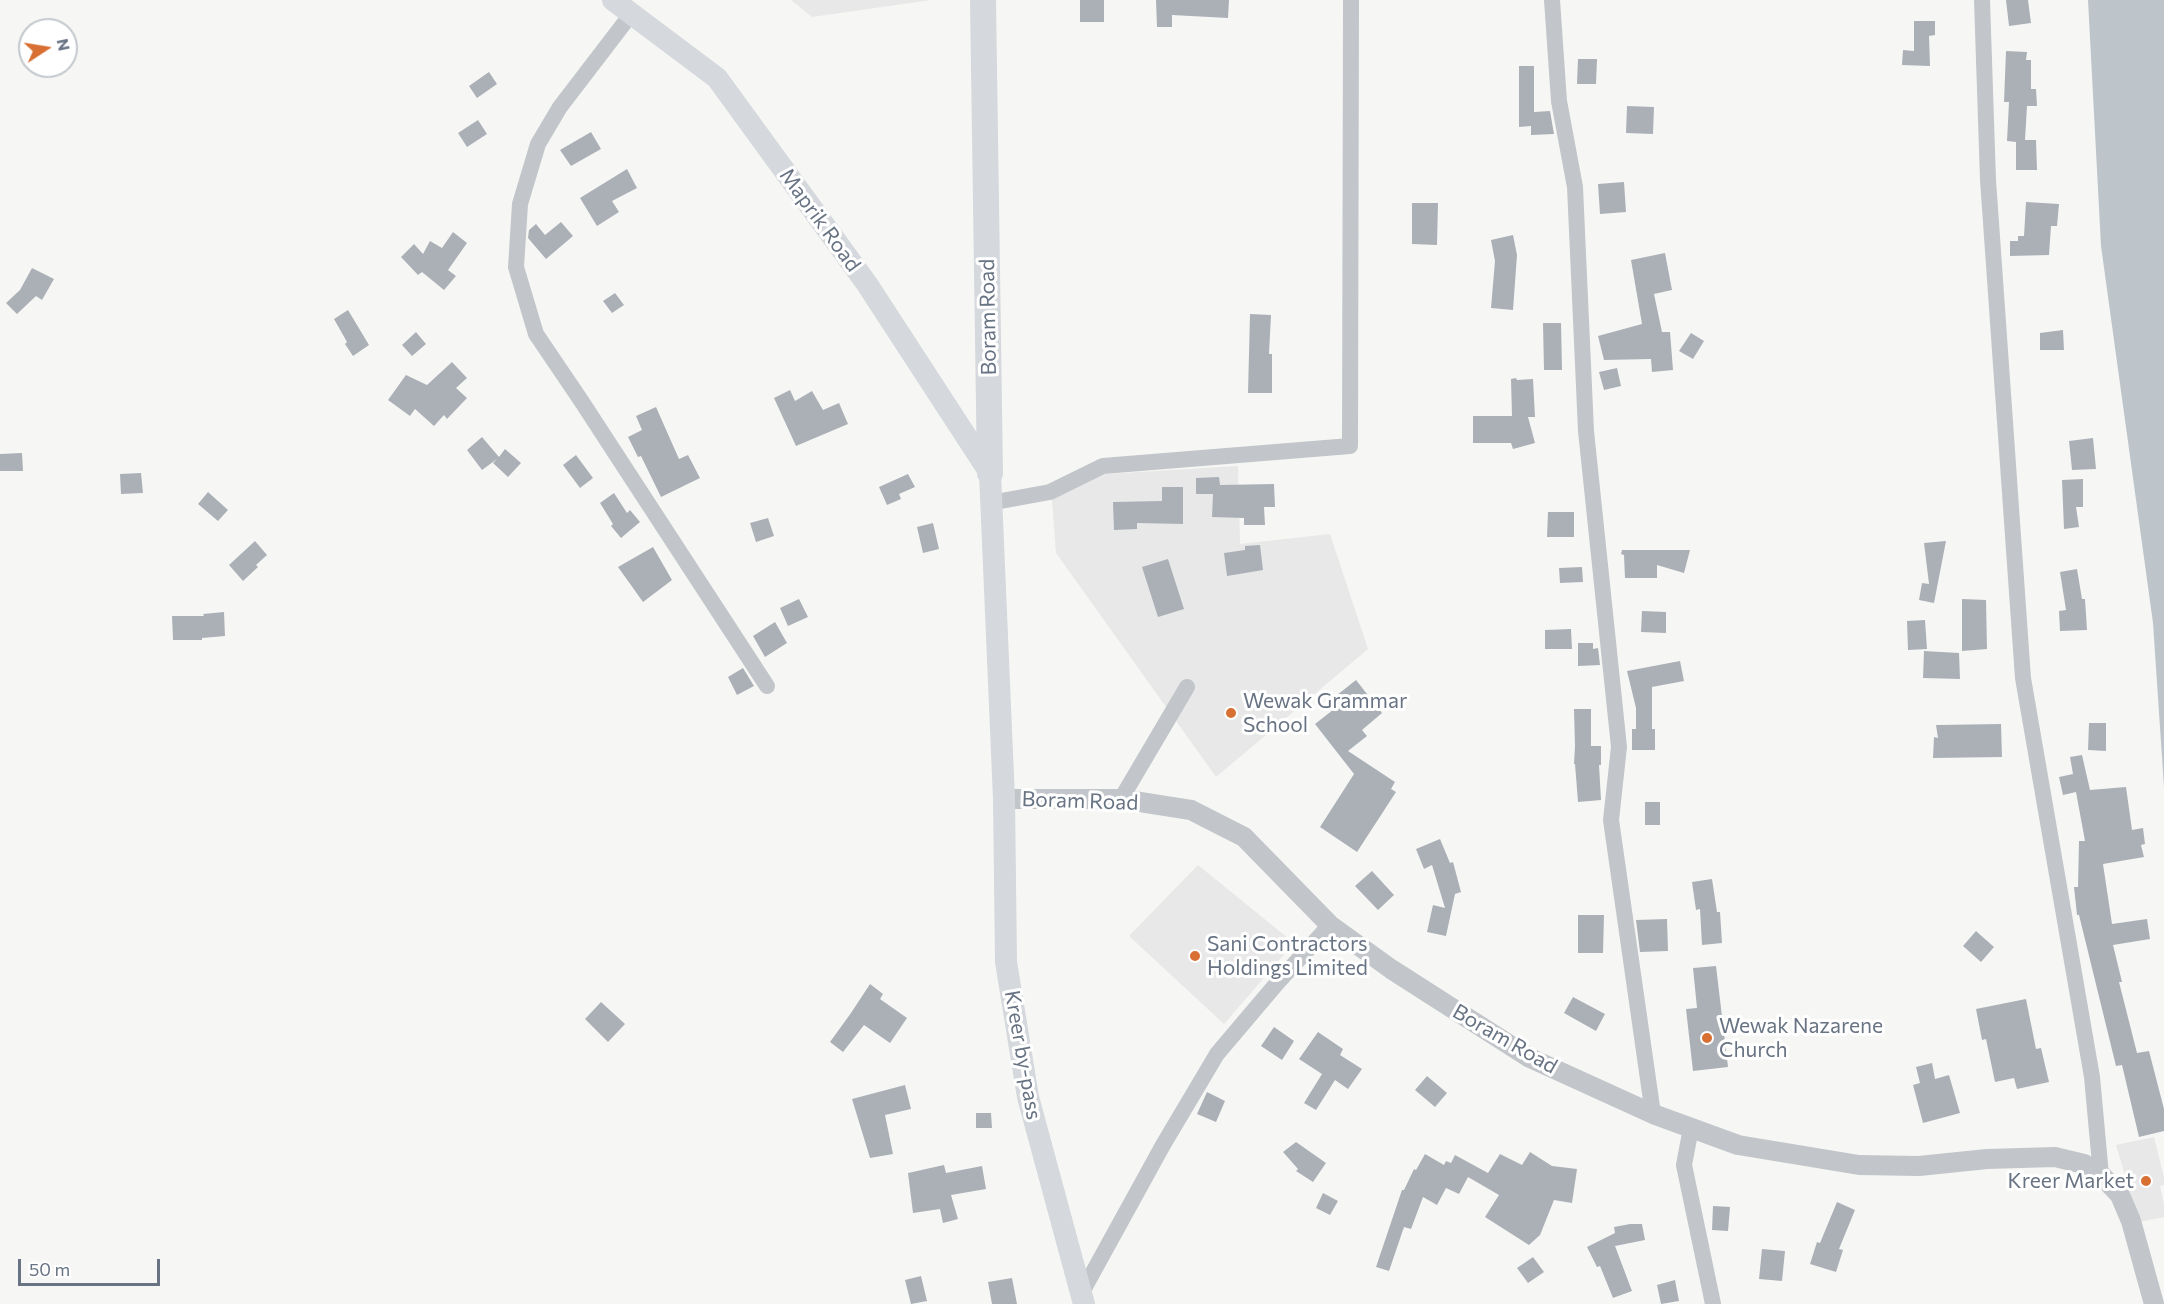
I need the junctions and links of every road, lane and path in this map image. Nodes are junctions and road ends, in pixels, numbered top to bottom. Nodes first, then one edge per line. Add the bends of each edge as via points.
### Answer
1 (613, 0) edge
2 (983, 0) edge
3 (1351, 0) edge
4 (1552, 0) edge
5 (1982, 0) edge
6 (632, 13) junction
7 (990, 473) junction
8 (990, 503) junction
9 (767, 686) dead end
10 (1187, 687) dead end
11 (1004, 799) junction
12 (1121, 799) junction
13 (1330, 924) junction
14 (1653, 1114) junction
15 (1691, 1128) junction
16 (2101, 1175) junction
17 (1083, 1299) edge
18 (1713, 1304) edge
19 (2154, 1304) edge

1 - 6 main road, Maprik Road
2 - 7 main road, Boram Road
3 - 8 street via 1350,446 1103,466 1050,492
4 - 14 street via 1559,101 1575,187 1586,431 1619,747 1611,820
5 - 16 street via 1988,180 2023,678 2092,1077
6 - 7 main road, Maprik Road via 717,78 867,284
6 - 9 street via 560,107 538,144 520,204 516,267 536,334
7 - 8 main road, Boram Road
8 - 11 main road, Boram Road
10 - 12 street
11 - 12 street, Boram Road
11 - 17 main road, Kreer by-pass via 1006,962 1028,1097
12 - 13 street, Boram Road via 1191,810 1244,837
13 - 14 street, Boram Road via 1390,969 1530,1058
13 - 17 street via 1218,1054 1163,1145
14 - 15 street, Boram Road
15 - 16 street, Boram Road via 1738,1145 1859,1165 1919,1166 2055,1157 2084,1164
15 - 18 street via 1684,1165
16 - 19 street, Boram Road via 2120,1195 2131,1221

